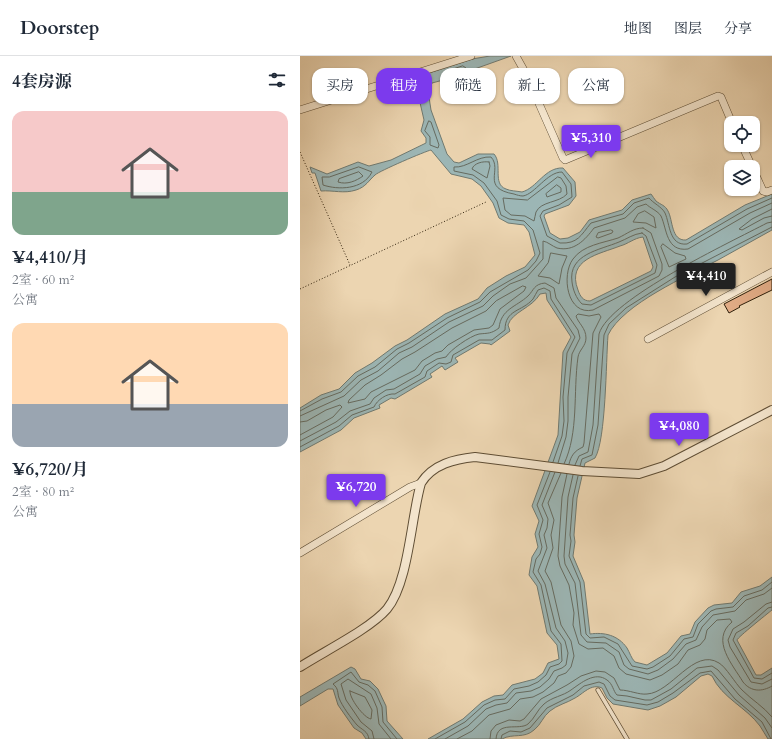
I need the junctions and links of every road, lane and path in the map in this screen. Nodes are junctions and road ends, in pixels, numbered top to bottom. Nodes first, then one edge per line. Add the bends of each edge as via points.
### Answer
1 (471, 56) edge
2 (516, 56) edge
3 (300, 110) edge
4 (729, 116) edge
5 (300, 152) edge
6 (760, 185) edge
7 (772, 190) edge
8 (486, 202) dead end
9 (351, 265) junction
10 (772, 272) edge
11 (300, 289) edge
12 (648, 339) dead end
13 (772, 410) edge
14 (421, 483) junction
15 (300, 553) edge
16 (300, 666) edge
17 (598, 690) dead end
18 (627, 739) edge

1 - 3 street
2 - 4 street via 565,160 718,96 721,97
5 - 9 path
6 - 7 street via 763,191
8 - 9 path
9 - 11 path
10 - 12 street
13 - 14 street via 664,466 647,472 630,475 582,471 475,457 462,458 436,468 429,472
14 - 15 street via 410,487
14 - 16 street via 404,568 389,605 382,614 359,631
17 - 18 lane

